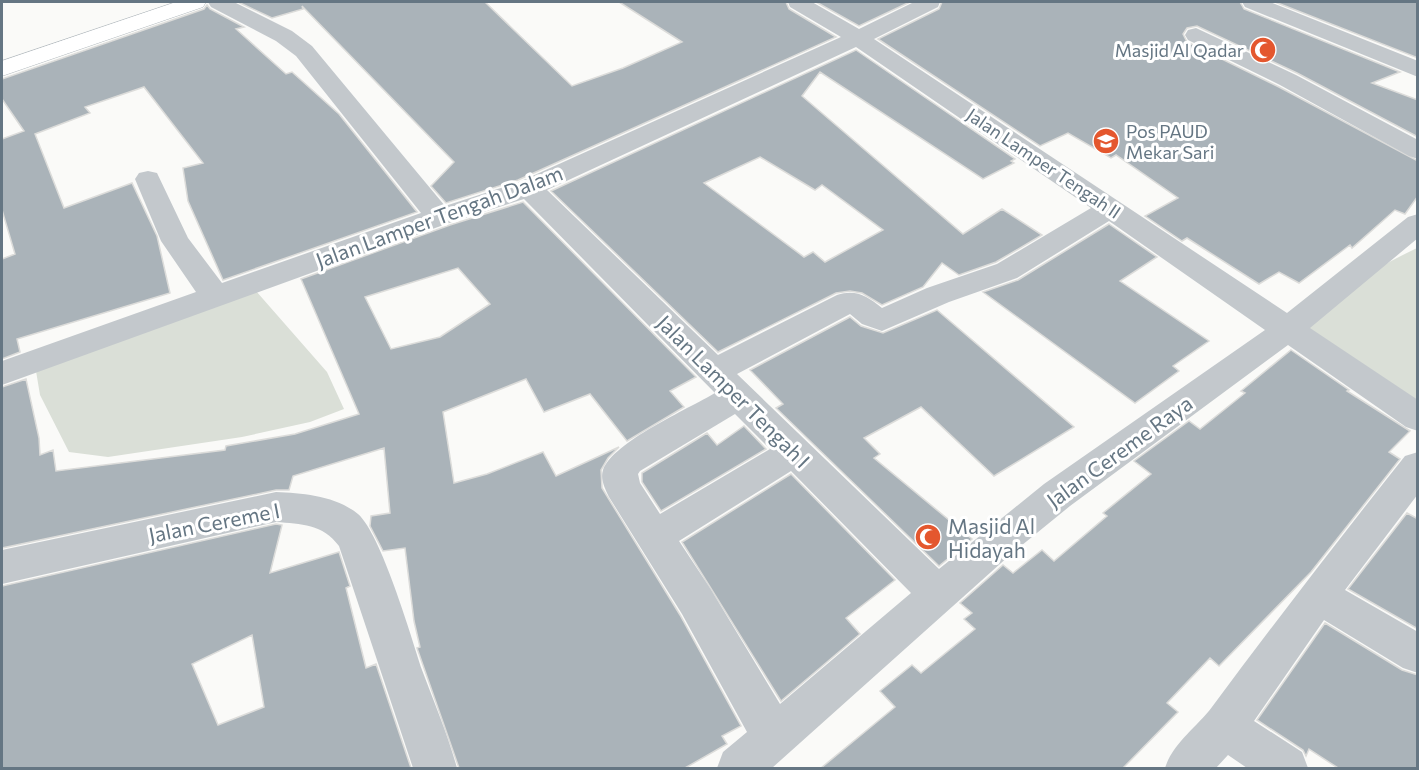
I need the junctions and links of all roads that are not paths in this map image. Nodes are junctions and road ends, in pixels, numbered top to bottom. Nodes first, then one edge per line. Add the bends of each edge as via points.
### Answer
1 (195, 2) edge
2 (219, 2) edge
3 (798, 2) edge
4 (930, 2) edge
5 (1253, 2) edge
6 (1196, 34) dead end
7 (858, 38) junction
8 (2, 69) edge
9 (1418, 70) edge
10 (1418, 151) edge
11 (148, 178) dead end
12 (529, 188) junction
13 (1111, 208) junction
14 (439, 217) junction
15 (1418, 223) edge
16 (215, 296) junction
17 (1287, 330) junction
18 (2, 373) edge
19 (726, 384) junction
20 (1418, 418) edge
21 (795, 452) junction
22 (1410, 489) edge
23 (654, 537) junction
24 (2, 567) edge
25 (938, 594) junction
26 (1318, 596) junction
27 (1418, 654) edge
28 (1224, 727) junction
29 (774, 736) junction
30 (435, 768) edge
31 (739, 768) edge
32 (1187, 768) edge
33 (1286, 768) edge

1 - 8 main road
2 - 14 street via 284,36 304,51
3 - 7 street, Jalan Lamper Tengah II
4 - 7 street, Jalan Lamper Tengah Dalam
5 - 9 street
6 - 10 street
7 - 12 street, Jalan Lamper Tengah Dalam
7 - 13 street, Jalan Lamper Tengah II
11 - 16 street via 175,241
12 - 14 street, Jalan Lamper Tengah Dalam
12 - 19 street, Jalan Lamper Tengah I
13 - 17 street, Jalan Lamper Tengah II
13 - 19 street via 1007,271 882,320 848,302
14 - 16 street, Jalan Lamper Tengah Dalam
15 - 17 street, Jalan Cereme Raya
16 - 18 street, Jalan Lamper Tengah Dalam
17 - 20 street, Jalan Lamper Tengah II
17 - 25 street, Jalan Cereme Raya via 1057,495
19 - 21 street, Jalan Lamper Tengah I
19 - 23 street via 628,461 620,472 622,486
21 - 23 street
21 - 25 street, Jalan Lamper Tengah I
22 - 26 street
23 - 29 street
24 - 30 street, Jalan Cereme I via 276,507 309,508 333,518 353,534 365,562
25 - 29 street, Jalan Cereme Raya
26 - 27 street
26 - 28 street
28 - 32 street
28 - 33 street
29 - 31 street, Jalan Cereme Raya

